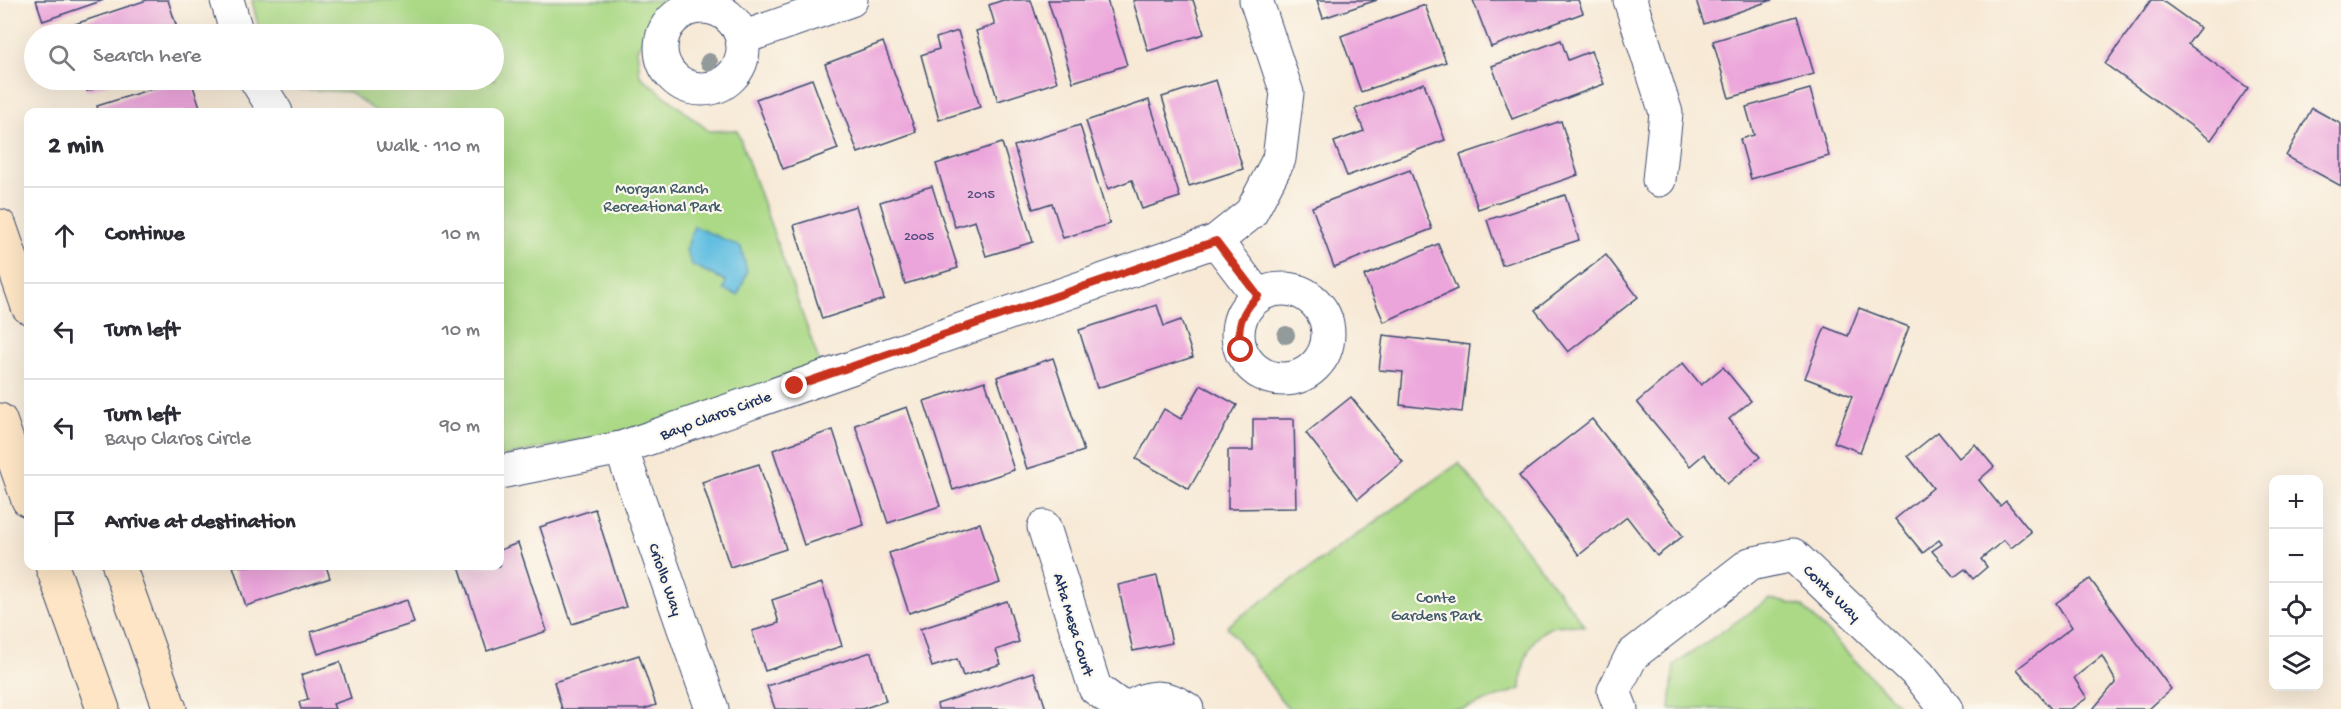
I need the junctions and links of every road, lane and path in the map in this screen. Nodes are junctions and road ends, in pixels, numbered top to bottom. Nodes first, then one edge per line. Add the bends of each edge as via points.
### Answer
1 (227, 0) edge
2 (851, 0) edge
3 (1256, 0) edge
4 (1630, 0) edge
5 (234, 24) edge
6 (742, 38) dead end
7 (262, 90) edge
8 (274, 108) edge
9 (1659, 180) dead end
10 (0, 226) edge
11 (1216, 241) junction
12 (1258, 296) dead end
13 (20, 297) edge
14 (0, 420) edge
15 (621, 448) junction
16 (504, 471) edge
17 (24, 489) edge
18 (1044, 527) dead end
19 (53, 570) edge
20 (120, 570) edge
21 (103, 709) edge
22 (170, 709) edge
23 (712, 709) edge
24 (1126, 709) edge
25 (1187, 709) edge
26 (1621, 709) edge
27 (1946, 709) edge

1 - 5 street
2 - 6 street
3 - 11 street, Bayo Claros Circle via 1287,93 1279,159 1251,213
4 - 9 street via 1666,113
7 - 8 street
10 - 13 main road
11 - 12 street
11 - 15 street, Bayo Claros Circle
14 - 17 main road
15 - 16 street, Bayo Claros Circle
15 - 23 street, Criollo Way
18 - 24 street, Alta Mesa Court via 1095,688
19 - 21 main road
20 - 22 main road
24 - 25 street via 1156,697 1172,699
26 - 27 street, Conte Way via 1614,691 1632,655 1750,564 1793,555 1919,675

